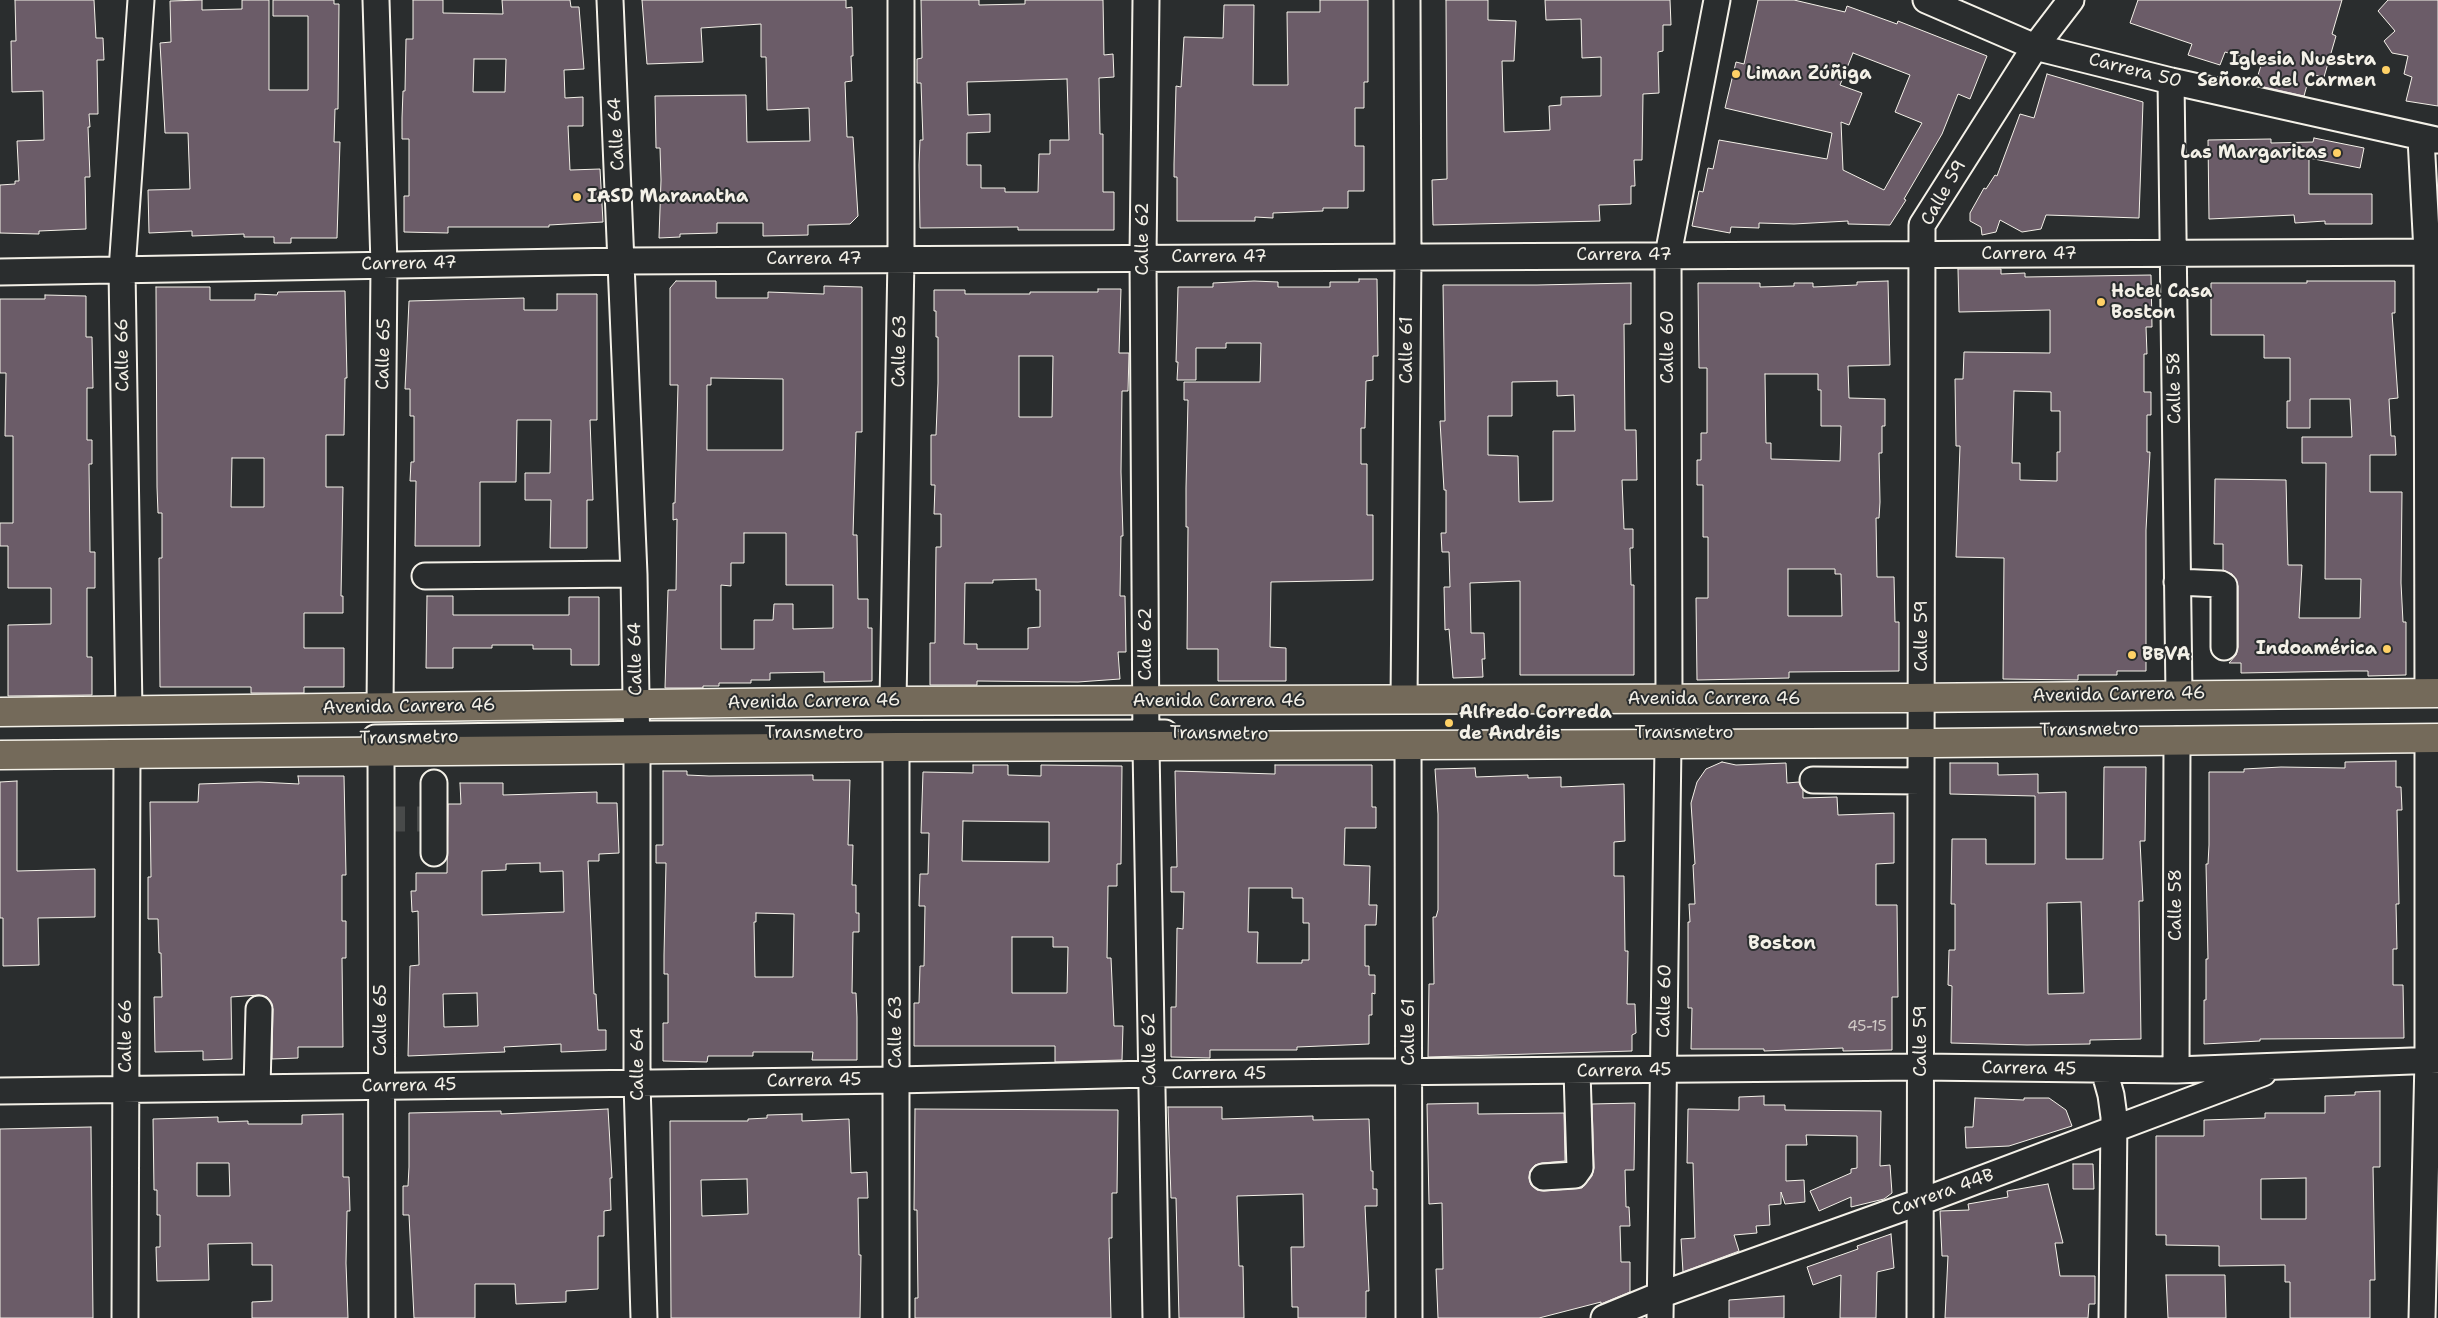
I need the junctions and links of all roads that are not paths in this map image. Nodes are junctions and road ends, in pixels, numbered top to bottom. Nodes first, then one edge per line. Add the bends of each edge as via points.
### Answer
1 (141, 0) edge
2 (376, 0) edge
3 (610, 0) edge
4 (901, 0) edge
5 (1146, 0) edge
6 (1407, 0) edge
7 (1717, 0) edge
8 (1926, 0) edge
9 (2071, 0) edge
10 (2035, 47) junction
11 (2171, 81) junction
12 (2429, 139) edge
13 (2432, 252) edge
14 (2173, 253) junction
15 (1922, 254) junction
16 (1668, 255) junction
17 (1408, 256) junction
18 (1143, 257) junction
19 (902, 258) junction
20 (623, 261) junction
21 (384, 265) junction
22 (122, 270) junction
23 (0, 272) edge
24 (634, 574) junction
25 (425, 576) dead end
26 (2177, 582) junction
27 (2433, 645) edge
28 (2224, 647) dead end
29 (2178, 694) junction
30 (2435, 697) edge
31 (1669, 699) junction
32 (1404, 700) junction
33 (893, 701) junction
34 (380, 707) junction
35 (129, 710) junction
36 (0, 712) edge
37 (1922, 720) junction
38 (1146, 723) junction
39 (0, 724) edge
40 (637, 726) junction
41 (2435, 734) edge
42 (2177, 740) junction
43 (0, 743) edge
44 (1668, 745) junction
45 (1408, 746) junction
46 (896, 747) junction
47 (380, 751) junction
48 (127, 754) junction
49 (0, 755) edge
50 (1813, 780) dead end
51 (1921, 781) junction
52 (434, 783) dead end
53 (434, 853) dead end
54 (259, 1009) dead end
55 (2433, 1060) edge
56 (2282, 1066) junction
57 (1920, 1067) junction
58 (1664, 1070) junction
59 (2104, 1070) junction
60 (2176, 1070) junction
61 (1577, 1071) junction
62 (1409, 1073) junction
63 (1150, 1074) junction
64 (896, 1080) junction
65 (637, 1083) junction
66 (382, 1086) junction
67 (257, 1088) junction
68 (126, 1089) junction
69 (0, 1091) edge
70 (2114, 1131) junction
71 (1543, 1177) dead end
72 (1920, 1202) junction
73 (1660, 1307) edge
74 (124, 1318) edge
75 (382, 1318) edge
76 (644, 1318) edge
77 (896, 1318) edge
78 (1156, 1318) edge
79 (1409, 1318) edge
80 (1604, 1318) edge
81 (1920, 1318) edge
82 (2112, 1318) edge
83 (2422, 1318) edge

1 - 22 street, Calle 66
2 - 21 street, Calle 65
3 - 20 street, Calle 64
4 - 19 street, Calle 63
5 - 18 street, Calle 62
6 - 17 street, Calle 61
7 - 16 street, Calle 60
8 - 10 street, Carrera 50
9 - 10 street, Calle 59
10 - 11 street, Carrera 50
10 - 15 street, Calle 59 via 1922,226
11 - 12 street, Carrera 50
11 - 14 street, Calle 58
12 - 13 street
13 - 14 street, Carrera 47
13 - 27 street
14 - 15 street, Carrera 47
14 - 26 street, Calle 58
15 - 16 street, Carrera 47
15 - 37 street, Calle 59
16 - 17 street, Carrera 47
16 - 31 street, Calle 60
17 - 18 street, Carrera 47
17 - 32 street, Calle 61
18 - 19 street, Carrera 47
18 - 38 street, Calle 62
19 - 20 street, Carrera 47
19 - 33 street, Calle 63
20 - 21 street, Carrera 47
20 - 24 street, Calle 64
21 - 22 street, Carrera 47
21 - 34 street, Calle 65
22 - 23 street, Carrera 47
22 - 35 street, Calle 66
24 - 25 street
24 - 40 street, Calle 64
26 - 28 street via 2224,586
26 - 29 street, Calle 58
27 - 30 street
29 - 30 main road, Avenida Carrera 46
29 - 37 main road, Avenida Carrera 46
30 - 37 street, Transmetro
31 - 32 main road, Avenida Carrera 46
31 - 37 main road, Avenida Carrera 46
32 - 38 main road, Avenida Carrera 46
33 - 38 main road, Avenida Carrera 46
33 - 40 main road, Avenida Carrera 46
34 - 35 main road, Avenida Carrera 46
34 - 40 main road, Avenida Carrera 46
35 - 36 main road, Avenida Carrera 46
37 - 38 street, Transmetro
37 - 41 street, Transmetro
37 - 42 main road, Avenida Carrera 46
37 - 44 main road, Avenida Carrera 46
37 - 51 street, Calle 59
38 - 40 street, Transmetro
38 - 45 main road, Avenida Carrera 46
38 - 46 main road, Avenida Carrera 46
38 - 63 street, Calle 62
39 - 40 street, Transmetro
40 - 43 street, Transmetro
40 - 46 main road, Avenida Carrera 46
40 - 47 main road, Avenida Carrera 46
40 - 65 street, Calle 64
41 - 42 main road, Avenida Carrera 46
41 - 55 street
42 - 60 street, Calle 58
44 - 45 main road, Avenida Carrera 46
44 - 58 street, Calle 60
45 - 62 street, Calle 61
46 - 64 street, Calle 63
47 - 48 main road, Avenida Carrera 46
47 - 66 street, Calle 65
48 - 49 main road, Avenida Carrera 46
48 - 68 street, Calle 66
50 - 51 street
51 - 57 street, Calle 59
52 - 53 street
54 - 67 street
55 - 56 street, Carrera 45
55 - 83 street
56 - 60 street, Carrera 45
56 - 70 street, Carrera 44B
57 - 58 street, Carrera 45
57 - 59 street, Carrera 45
57 - 72 street, Calle 59
58 - 61 street, Carrera 45
58 - 73 street, Calle 60
59 - 60 street, Carrera 45
59 - 70 street via 2111,1095
61 - 62 street, Carrera 45
61 - 71 street via 1580,1168 1575,1175
62 - 63 street, Carrera 45
62 - 79 street, Calle 61
63 - 64 street, Carrera 45
63 - 78 street, Calle 62
64 - 65 street, Carrera 45
64 - 77 street, Calle 63
65 - 66 street, Carrera 45
65 - 76 street, Calle 64
66 - 67 street, Carrera 45
66 - 75 street, Calle 65
67 - 68 street, Carrera 45
68 - 69 street, Carrera 45
68 - 74 street, Calle 66
70 - 72 street, Carrera 44B
70 - 82 street
72 - 73 street, Carrera 44B
72 - 81 street, Calle 59
73 - 80 street, Carrera 44B

